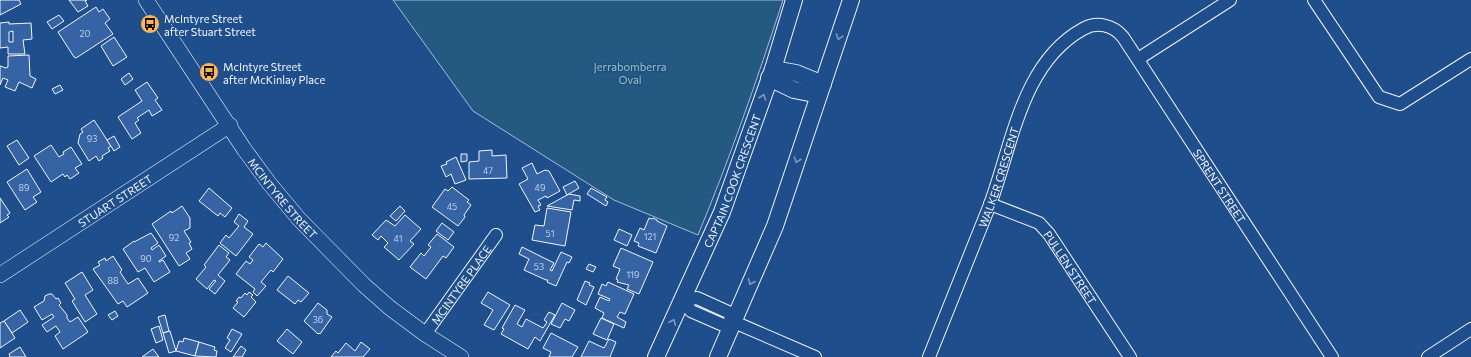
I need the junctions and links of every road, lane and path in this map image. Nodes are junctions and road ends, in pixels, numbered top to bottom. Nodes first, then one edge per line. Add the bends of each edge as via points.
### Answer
1 (146, 0) edge
2 (794, 0) edge
3 (851, 0) edge
4 (1230, 0) edge
5 (1314, 0) edge
6 (1099, 24) joint
7 (1138, 59) junction
8 (1471, 59) edge
9 (771, 74) junction
10 (821, 89) junction
11 (230, 125) junction
12 (990, 204) junction
13 (496, 235) dead end
14 (0, 275) edge
15 (683, 300) junction
16 (734, 322) junction
17 (1471, 329) edge
18 (425, 334) junction
19 (461, 357) edge
20 (656, 357) edge
21 (718, 357) edge
22 (815, 357) edge
23 (929, 357) edge
24 (1130, 357) edge
25 (1332, 357) edge
26 (1428, 357) edge

1 - 11 street, MCINTYRE STREET
2 - 9 main road, CAPTAIN COOK CRESCENT
3 -> 10 main road
4 - 7 street
5 - 8 street via 1379,97 1400,104
6 - 7 street, SPRENT STREET via 1121,34
6 - 12 street, WALKER CRESCENT via 1084,28 1067,40 1048,59 1035,78 1023,103
7 - 25 street, SPRENT STREET
9 - 10 main road via 794,90
15 -> 9 main road, CAPTAIN COOK CRESCENT via 722,212
10 -> 16 main road via 775,226
11 - 14 street, STUART STREET
11 - 18 street, MCINTYRE STREET via 269,182 324,245 390,308
12 - 23 street, WALKER CRESCENT
12 - 24 street, PULLEN STREET via 1040,223
13 - 18 street, MCINTYRE PLACE
15 - 16 street via 691,311 723,325
20 -> 15 main road, CAPTAIN COOK CRESCENT
16 - 21 main road
16 - 22 street
17 - 26 street
18 - 19 street, MCINTYRE STREET

